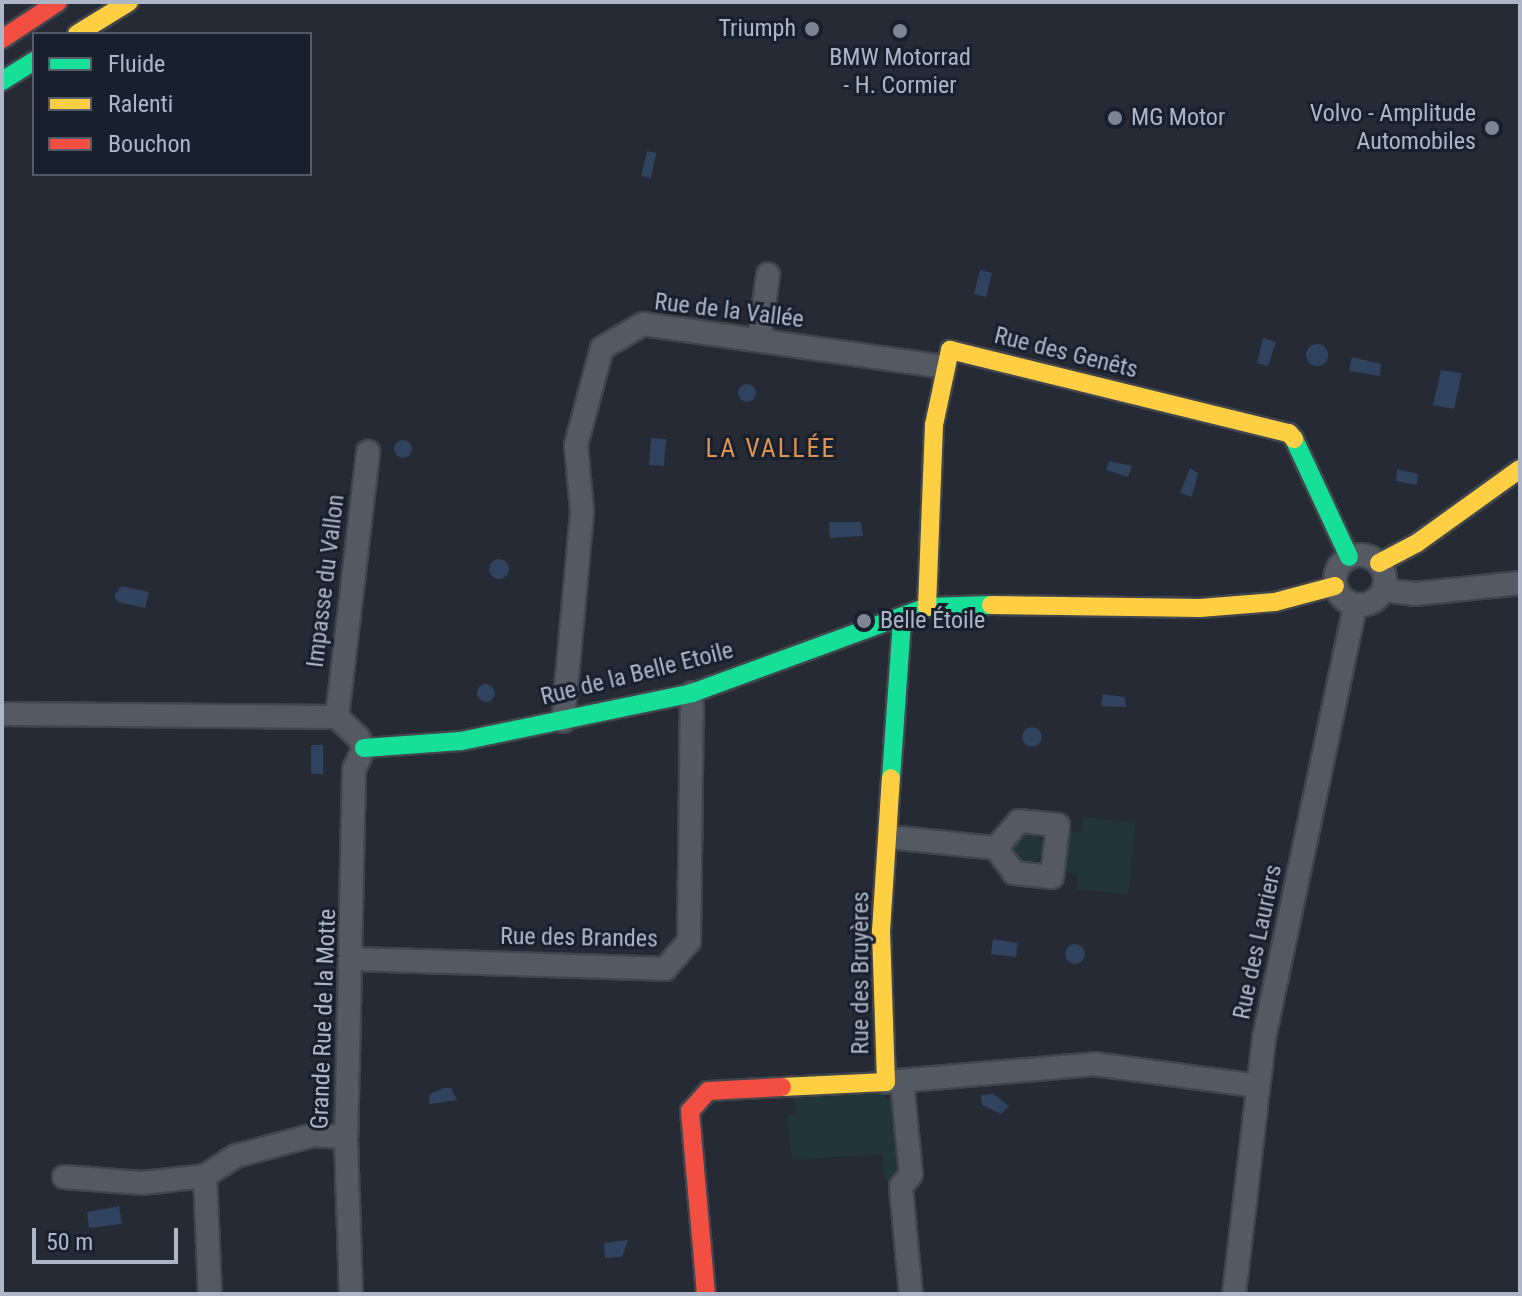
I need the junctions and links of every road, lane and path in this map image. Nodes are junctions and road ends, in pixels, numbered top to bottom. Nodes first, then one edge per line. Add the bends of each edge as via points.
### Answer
1 (58, 2) edge
2 (120, 2) edge
3 (129, 2) edge
4 (78, 32) edge
5 (78, 32) edge
6 (2, 39) edge
7 (32, 62) edge
8 (2, 81) edge
9 (768, 275) dead end
10 (759, 340) junction
11 (944, 367) junction
12 (368, 452) dead end
13 (1520, 469) edge
14 (1349, 557) junction
15 (1379, 563) junction
16 (1520, 583) edge
17 (1335, 586) junction
18 (1383, 590) junction
19 (1355, 605) junction
20 (927, 607) junction
21 (902, 621) junction
22 (692, 693) junction
23 (2, 714) edge
24 (337, 717) junction
25 (563, 721) junction
26 (364, 748) junction
27 (889, 837) junction
28 (996, 848) dead end
29 (353, 959) junction
30 (894, 1082) junction
31 (1258, 1086) junction
32 (346, 1137) junction
33 (205, 1176) junction
34 (64, 1177) dead end
35 (210, 1294) edge
36 (351, 1294) edge
37 (706, 1294) edge
38 (911, 1294) edge
39 (1234, 1294) edge

1 - 6 main road
2 - 4 main road
3 - 5 main road
7 - 8 main road
9 - 10 street
10 - 11 street, Rue de la Vallée
10 - 25 street, Rue de la Vallée via 643,324 602,348 576,445 582,511
11 - 14 main road, Rue des Genêts via 950,350 1281,430 1299,445
11 - 20 main road via 934,425
12 - 24 street, Impasse du Vallon
13 - 15 main road via 1417,543
14 - 15 street via 1368,556
14 - 17 street via 1335,572
15 - 18 street
16 - 18 street via 1414,594
17 - 19 street via 1342,599
17 - 20 main road, Rue de la Belle Etoile via 1275,602 1200,608 1069,603
18 - 19 street via 1369,604
19 - 31 street, Rue des Lauriers
20 - 21 main road, Rue de la Belle Etoile
21 - 22 main road, Rue de la Belle Etoile
21 - 27 main road, Rue des Bruyères
22 - 25 main road, Rue de la Belle Etoile
22 - 29 street, Rue des Brandes via 689,941 665,969
23 - 24 street
24 - 26 street
25 - 26 main road, Rue de la Belle Etoile via 461,741
26 - 29 street, Grande Rue de la Motte via 354,769
27 - 28 street
27 - 30 main road, Rue des Bruyères via 881,931
29 - 32 street, Grande Rue de la Motte
30 - 31 street via 1094,1064
30 - 37 main road, Rue des Bruyères via 708,1091 690,1111
30 - 38 street via 911,1174 901,1187
31 - 39 street, Rue des Lauriers
32 - 33 street via 314,1135 236,1156
32 - 36 street, Grande Rue de la Motte
33 - 34 street via 142,1183
33 - 35 street

